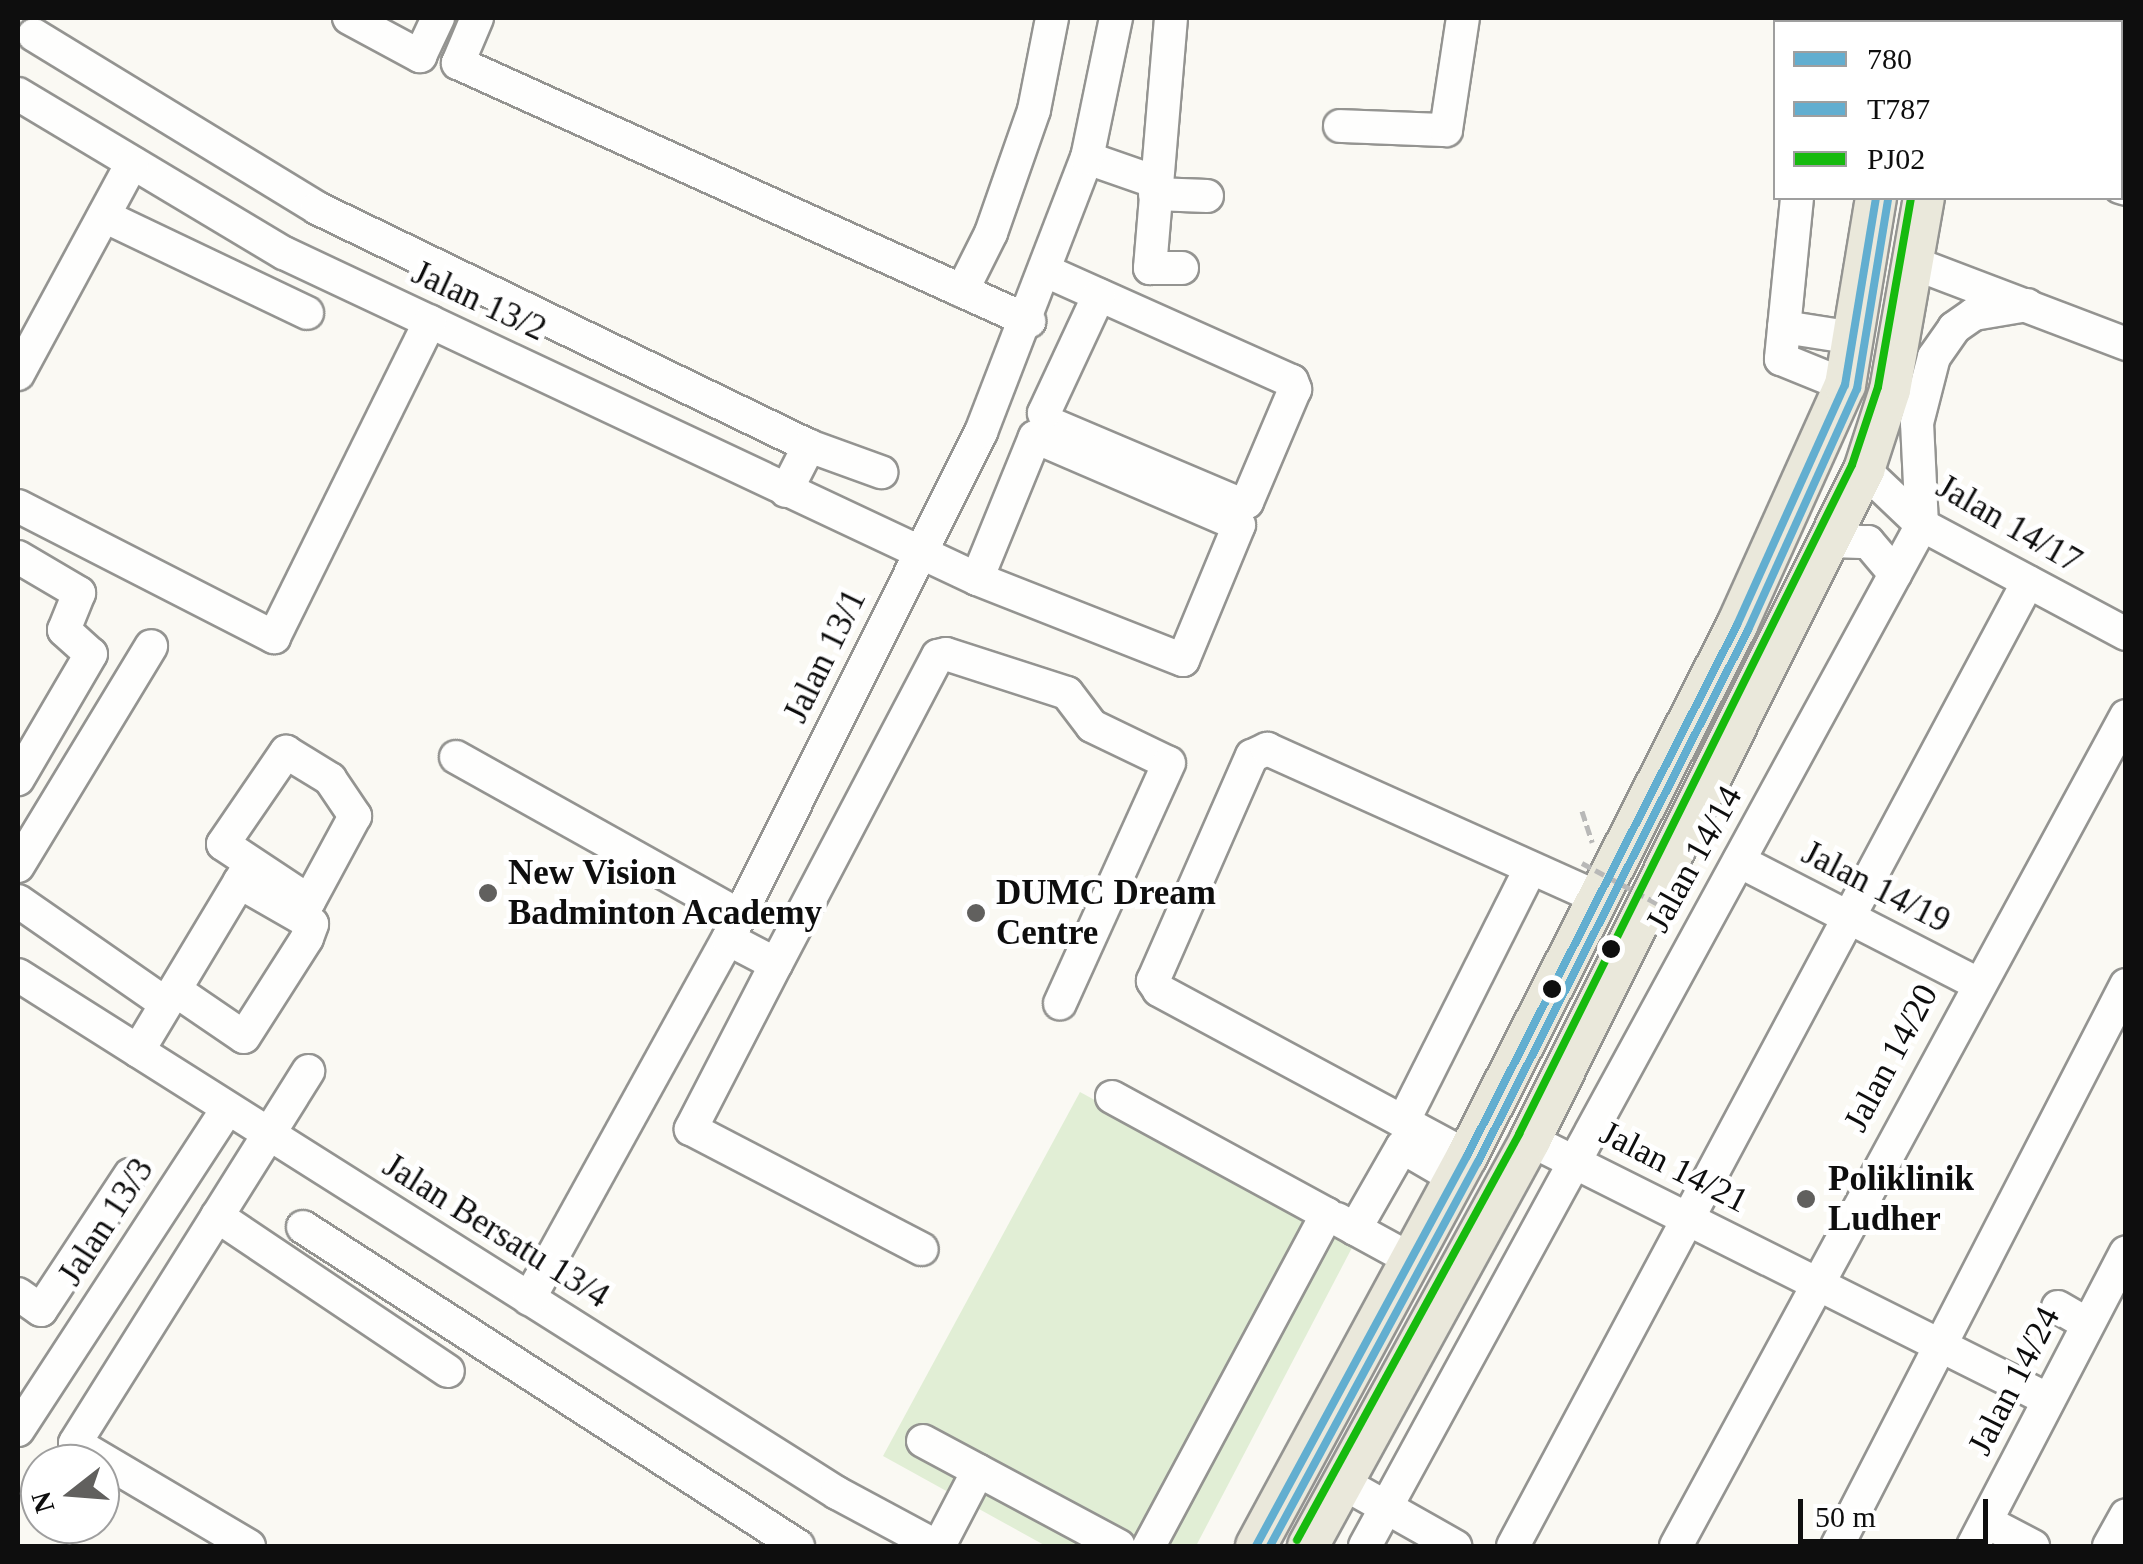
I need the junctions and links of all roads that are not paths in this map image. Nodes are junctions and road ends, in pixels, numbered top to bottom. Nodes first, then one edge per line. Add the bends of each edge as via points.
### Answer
1 (349, 18) edge
2 (438, 18) edge
3 (477, 18) edge
4 (1052, 18) edge
5 (1116, 18) edge
6 (1171, 18) edge
7 (1463, 18) edge
8 (34, 34) dead end
9 (18, 94) edge
10 (1340, 126) dead end
11 (1087, 158) junction
12 (132, 162) junction
13 (1156, 188) junction
14 (1207, 196) dead end
15 (1797, 200) edge
16 (1876, 200) edge
17 (1924, 200) edge
18 (104, 216) junction
19 (348, 222) junction
20 (1913, 263) junction
21 (1182, 268) dead end
22 (1048, 272) junction
23 (329, 274) junction
24 (962, 291) junction
25 (1099, 296) junction
26 (2027, 305) junction
27 (307, 313) dead end
28 (1029, 321) junction
29 (430, 322) junction
30 (1854, 338) junction
31 (1782, 343) junction
32 (2126, 344) edge
33 (18, 374) edge
34 (1845, 384) junction
35 (981, 432) junction
36 (809, 446) junction
37 (1029, 452) junction
38 (1864, 470) junction
39 (881, 472) dead end
40 (786, 492) junction
41 (18, 506) edge
42 (1922, 525) junction
43 (1832, 541) junction
44 (920, 555) junction
45 (18, 557) edge
46 (1895, 574) junction
47 (977, 579) junction
48 (2028, 582) junction
49 (2126, 634) edge
50 (151, 646) dead end
51 (2126, 716) edge
52 (456, 757) dead end
53 (18, 780) edge
54 (1738, 861) junction
55 (18, 866) edge
56 (1530, 868) junction
57 (1591, 881) junction
58 (18, 901) edge
59 (1850, 918) junction
60 (734, 928) junction
61 (776, 964) junction
62 (18, 975) edge
63 (1976, 983) junction
64 (2126, 985) edge
65 (171, 997) junction
66 (1060, 1004) dead end
67 (138, 1052) junction
68 (308, 1071) dead end
69 (1112, 1098) dead end
70 (228, 1108) junction
71 (1403, 1122) junction
72 (269, 1134) junction
73 (1530, 1140) junction
74 (1575, 1162) junction
75 (1461, 1168) junction
76 (130, 1175) dead end
77 (218, 1216) junction
78 (1690, 1220) junction
79 (1341, 1221) junction
80 (303, 1227) dead end
81 (922, 1249) dead end
82 (2126, 1252) edge
83 (1412, 1260) junction
84 (1817, 1284) junction
85 (18, 1294) edge
86 (2115, 1298) edge
87 (529, 1299) junction
88 (2058, 1307) dead end
89 (2088, 1324) junction
90 (1958, 1344) junction
91 (448, 1371) dead end
92 (2050, 1400) junction
93 (18, 1430) edge
94 (923, 1441) dead end
95 (978, 1471) junction
96 (1343, 1483) junction
97 (1386, 1509) junction
98 (2126, 1515) edge
99 (1980, 1534) edge
100 (249, 1546) edge
101 (798, 1546) edge
102 (938, 1546) edge
103 (1119, 1546) edge
104 (1150, 1546) edge
105 (1256, 1546) edge
106 (1308, 1546) edge
107 (1365, 1546) edge
108 (1455, 1546) edge
109 (1514, 1546) edge
110 (1676, 1546) edge
111 (1838, 1546) edge
112 (2033, 1546) edge
113 (2109, 1546) edge

1 - 2 street via 420,56
3 - 24 street via 458,63
4 - 24 street via 1034,110 991,233
5 - 11 street, Jalan 13/1
6 - 13 street
7 - 10 street via 1446,130
8 - 19 street via 207,144
9 - 12 street, Jalan 13/2
11 - 13 street
11 - 22 street, Jalan 13/1
12 - 18 street
12 - 23 street, Jalan 13/2
13 - 14 street
13 - 21 street via 1150,268
15 - 31 street
16 - 30 main road
17 - 20 main road
18 - 27 street
18 - 33 street
19 - 23 street
19 - 36 street
20 - 26 street
20 - 38 main road via 1890,390
22 - 25 street
22 - 28 street, Jalan 13/1
23 - 29 street, Jalan 13/2
24 - 28 street
25 - 25 street via 1044,413 1048,423 1247,502 1295,389 1292,380
26 - 32 street
26 - 42 street via 1974,314 1954,328 1934,357 1917,423
28 - 35 street, Jalan 13/1
29 - 40 street, Jalan 13/2
29 - 41 street via 274,637
30 - 31 street
30 - 34 main road
31 - 34 street
34 - 57 main road via 1737,626
35 - 37 street
35 - 44 street, Jalan 13/1
36 - 39 street
36 - 40 street
37 - 47 street
37 - 47 street, Jalan 13/2 via 1035,437 1240,524 1182,660
38 - 42 street, Jalan 14/17
38 - 43 main road
40 - 44 street, Jalan 13/2
42 - 46 street, Jalan 14/14
42 - 48 street, Jalan 14/17
43 - 46 street via 1868,542
43 - 73 main road
44 - 47 street, Jalan 13/2
44 - 60 street, Jalan 13/1
45 - 53 street via 78,593 64,630 92,654
46 - 54 street, Jalan 14/14
48 - 49 street, Jalan 14/17
48 - 59 street
50 - 55 street
51 - 63 street, Jalan 14/20
52 - 60 street
54 - 59 street, Jalan 14/19
54 - 74 street, Jalan 14/14
56 - 57 street
56 - 71 street
56 - 71 street via 1267,749 1252,756 1153,981
57 - 75 main road
58 - 65 street
59 - 63 street, Jalan 14/19
59 - 78 street
60 - 61 street
60 - 87 street, Jalan 13/1
61 - 66 street via 938,656 946,654 1067,693 1092,726 1169,763
61 - 81 street via 692,1129
62 - 67 street, Jalan Bersatu 13/4
63 - 84 street, Jalan 14/20
64 - 90 street
65 - 65 street via 245,872 312,924 244,1037
65 - 67 street
67 - 70 street, Jalan Bersatu 13/4
68 - 72 street
69 - 79 street
70 - 72 street, Jalan Bersatu 13/4
70 - 93 street, Jalan 13/3
71 - 75 street
72 - 77 street
72 - 87 street, Jalan Bersatu 13/4
73 - 74 street, Jalan 14/21
73 - 96 main road
74 - 78 street, Jalan 14/21
74 - 97 street, Jalan 14/14
75 - 79 street via 1402,1147
75 - 83 main road
76 - 85 street via 42,1310
77 - 91 street
77 - 100 street via 75,1443
78 - 84 street, Jalan 14/21
78 - 109 street
79 - 83 street
79 - 104 street
80 - 101 street
82 - 86 street, Jalan 14/24
83 - 105 main road
84 - 90 street, Jalan 14/21
84 - 110 street, Jalan 14/20
86 - 89 street, Jalan 14/24
87 - 102 street, Jalan Bersatu 13/4 via 836,1493
88 - 89 street
89 - 92 street, Jalan 14/24
90 - 92 street, Jalan 14/21
90 - 111 street
92 - 99 street, Jalan 14/24
94 - 95 street
95 - 102 street
95 - 103 street
96 - 97 street
96 - 106 main road
97 - 107 street, Jalan 14/14
97 - 108 street
98 - 113 street
99 - 112 street

